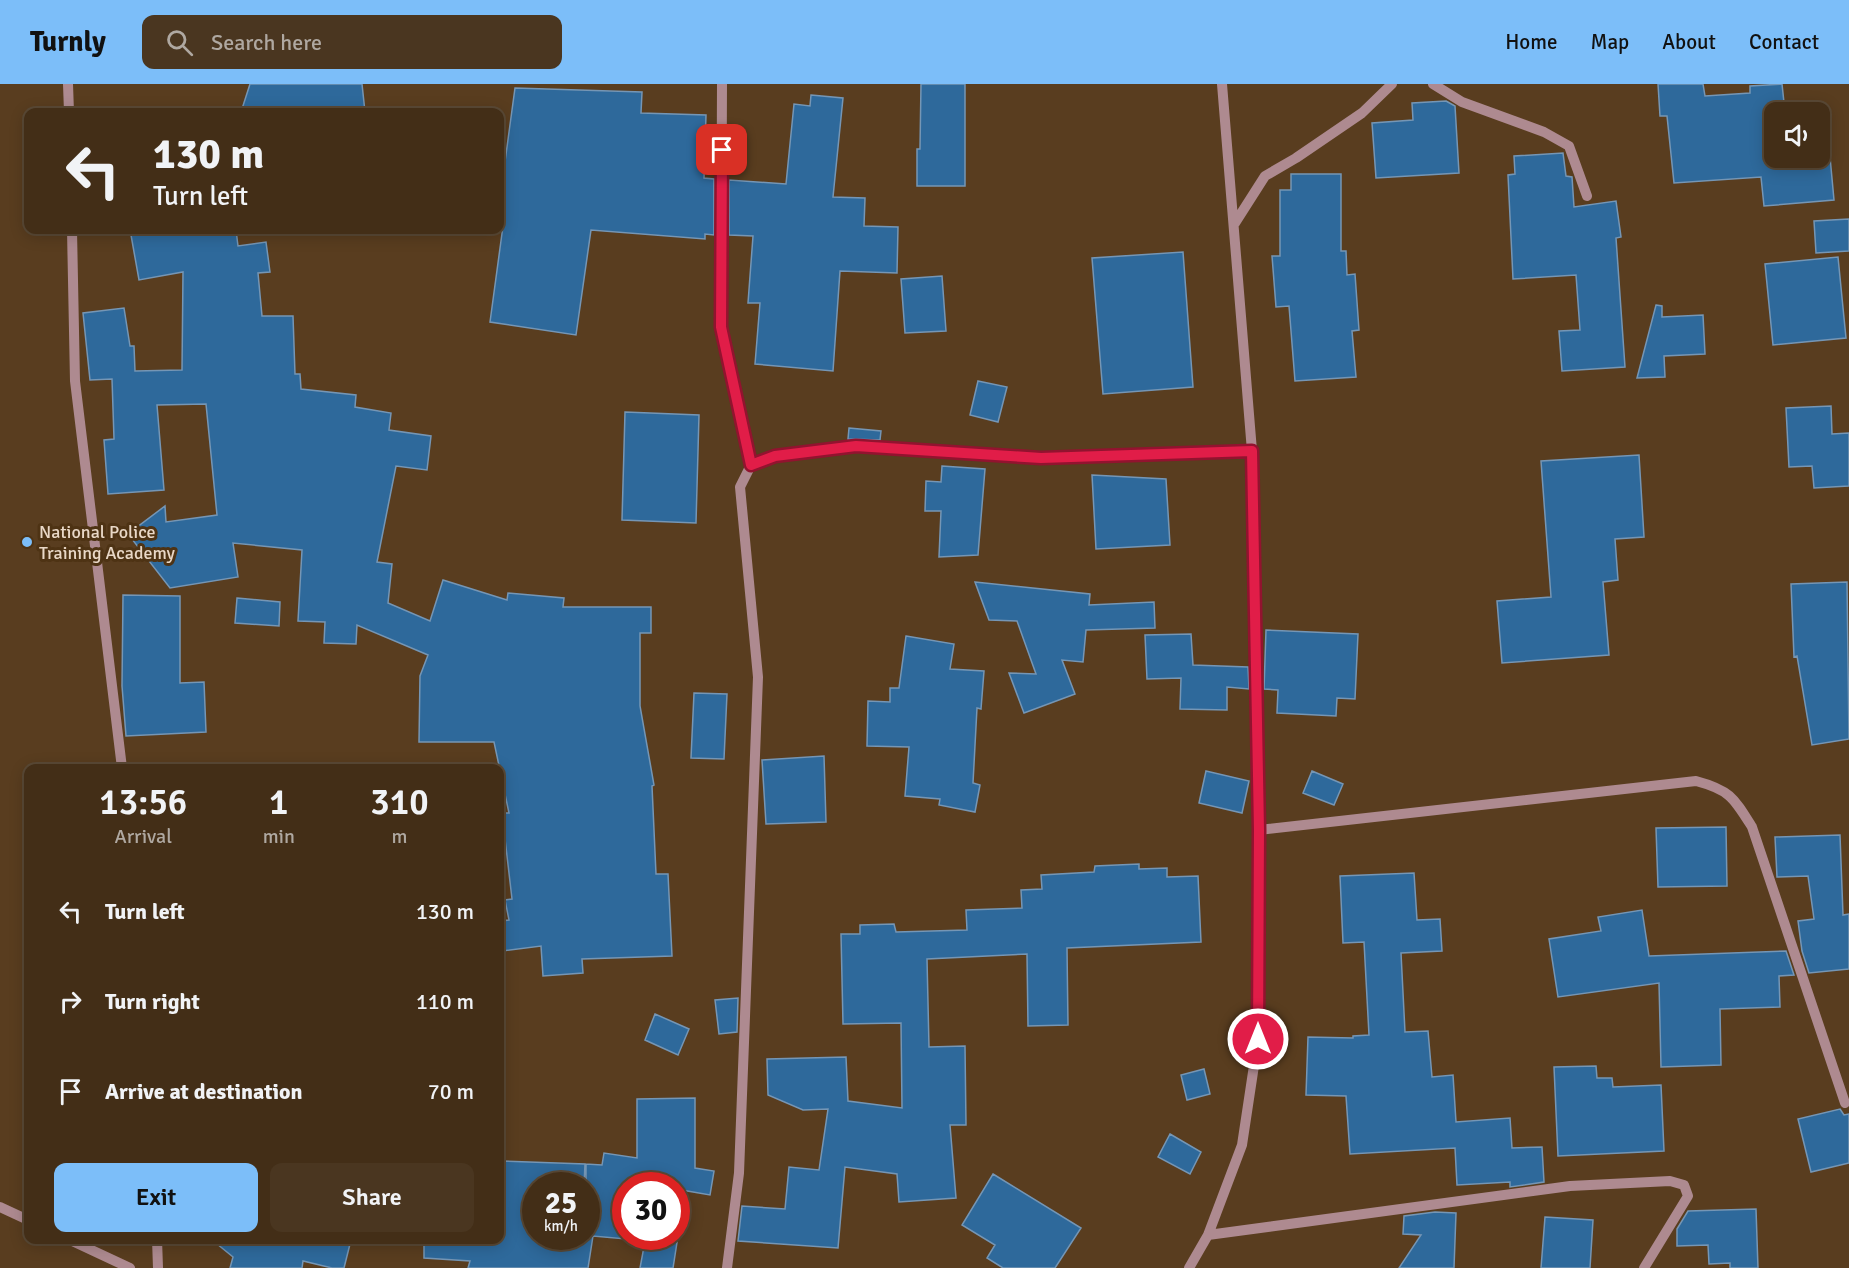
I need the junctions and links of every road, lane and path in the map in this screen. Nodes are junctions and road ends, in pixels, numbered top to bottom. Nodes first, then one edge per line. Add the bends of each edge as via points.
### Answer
1 (69, 84) edge
2 (722, 84) edge
3 (1222, 84) edge
4 (1392, 84) edge
5 (1433, 84) edge
6 (69, 108) edge
7 (1587, 196) dead end
8 (1235, 223) junction
9 (72, 234) edge
10 (1252, 451) junction
11 (751, 465) junction
12 (122, 764) edge
13 (1259, 830) junction
14 (1845, 1103) dead end
15 (0, 1207) edge
16 (24, 1218) edge
17 (1208, 1235) junction
18 (80, 1244) edge
19 (157, 1244) edge
20 (130, 1268) edge
21 (158, 1268) edge
22 (727, 1268) edge
23 (1189, 1268) edge
24 (1644, 1268) edge

1 - 6 street
2 - 11 street via 721,327
3 - 8 street
4 - 8 street via 1362,113 1264,176
5 - 7 street via 1462,102 1544,132 1569,146
8 - 10 street
9 - 12 street via 75,381
10 - 11 street via 1041,458 856,446 775,456
10 - 13 street
11 - 22 street via 740,487 758,677 739,1173
13 - 14 street via 1696,781 1713,786 1734,798 1752,827
13 - 17 street via 1258,1039 1242,1145
15 - 16 street
17 - 23 street
17 - 24 street via 1570,1186 1670,1180 1684,1185 1688,1196
18 - 20 street
19 - 21 street

